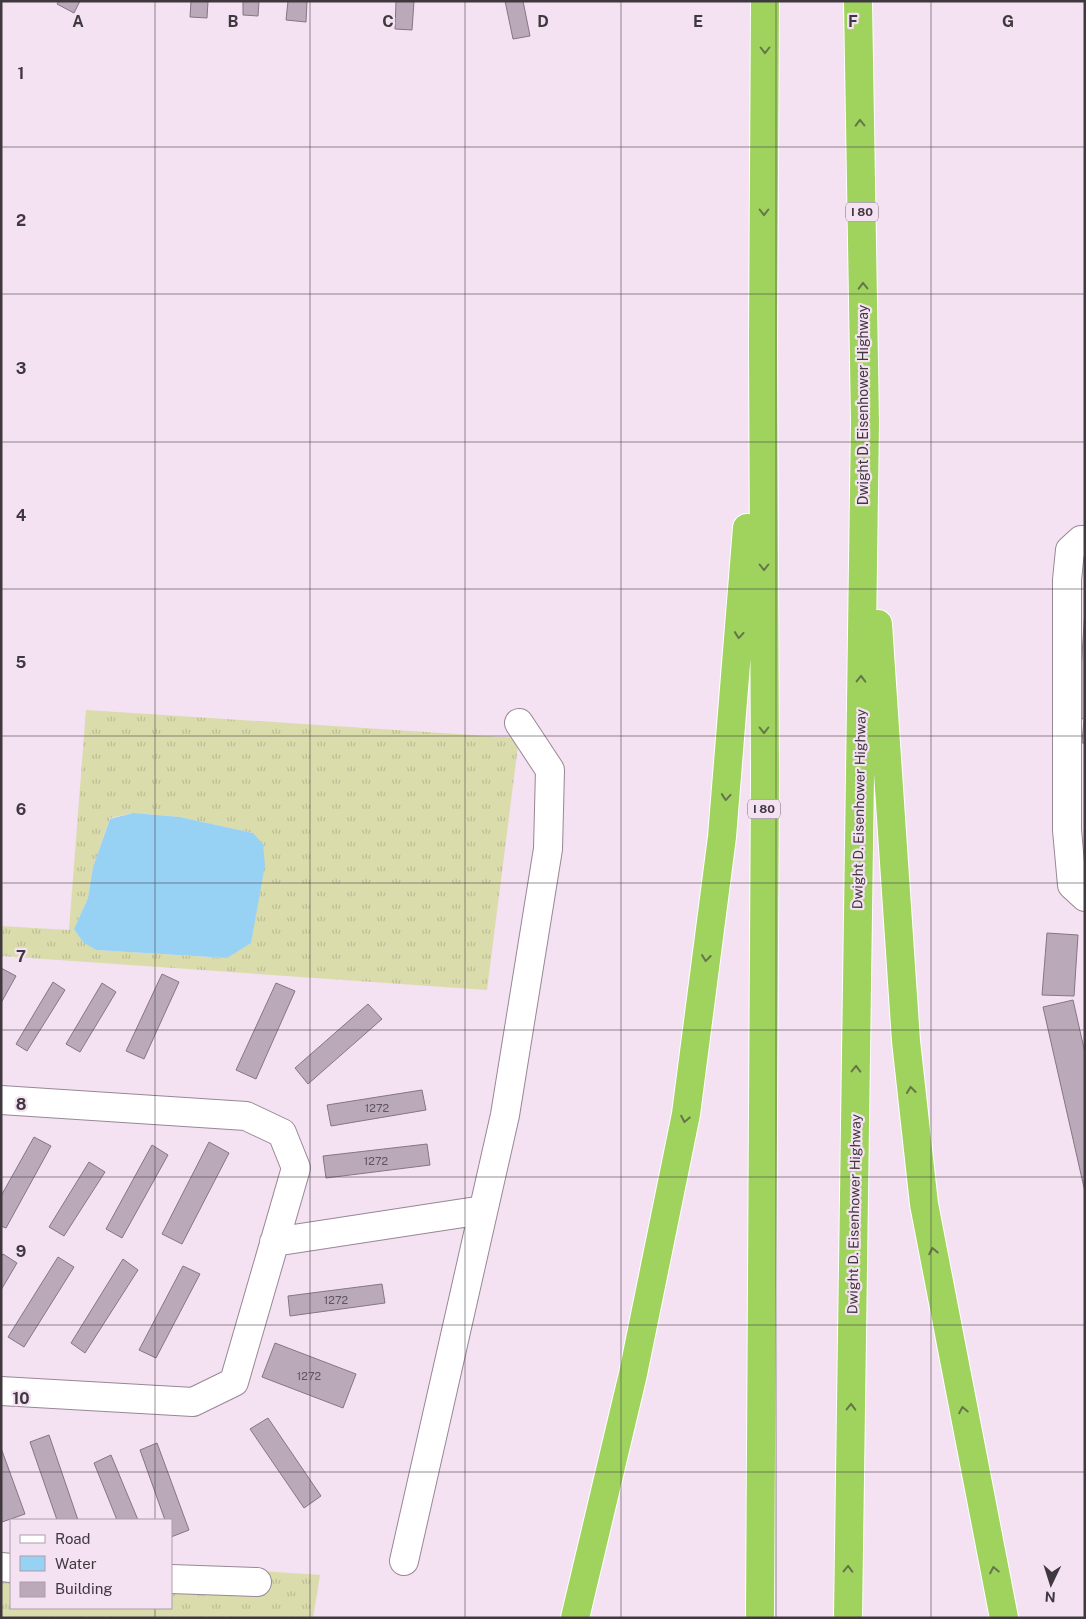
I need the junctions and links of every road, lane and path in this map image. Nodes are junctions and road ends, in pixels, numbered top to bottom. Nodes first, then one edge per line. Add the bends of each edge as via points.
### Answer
1 (765, 1) edge
2 (858, 1) edge
3 (763, 342) junction
4 (865, 422) junction
5 (1085, 540) edge
6 (519, 723) dead end
7 (1076, 762) edge
8 (1076, 839) edge
9 (1085, 897) edge
10 (1, 1100) edge
11 (483, 1210) junction
12 (274, 1242) junction
13 (1, 1391) edge
14 (404, 1561) dead end
15 (172, 1579) edge
16 (257, 1582) dead end
17 (575, 1618) edge
18 (760, 1618) edge
19 (848, 1618) edge
20 (1004, 1618) edge

1 -> 3 highway, I 80
4 -> 2 highway, Dwight D. Eisenhower Highway / I 80
3 -> 17 highway via 722,837 686,1114 633,1374
3 -> 18 highway, I 80 via 765,786
19 -> 4 highway, Dwight D. Eisenhower Highway / I 80
20 -> 4 highway via 922,1185 906,1041
5 - 7 lane via 1070,550 1067,580
6 - 11 lane via 550,770 548,849 505,1115
7 - 8 lane
8 - 9 lane via 1072,885
10 - 12 lane via 246,1116 282,1133 296,1168
11 - 12 lane
11 - 14 lane
12 - 13 lane via 234,1382 193,1402
15 - 16 lane

